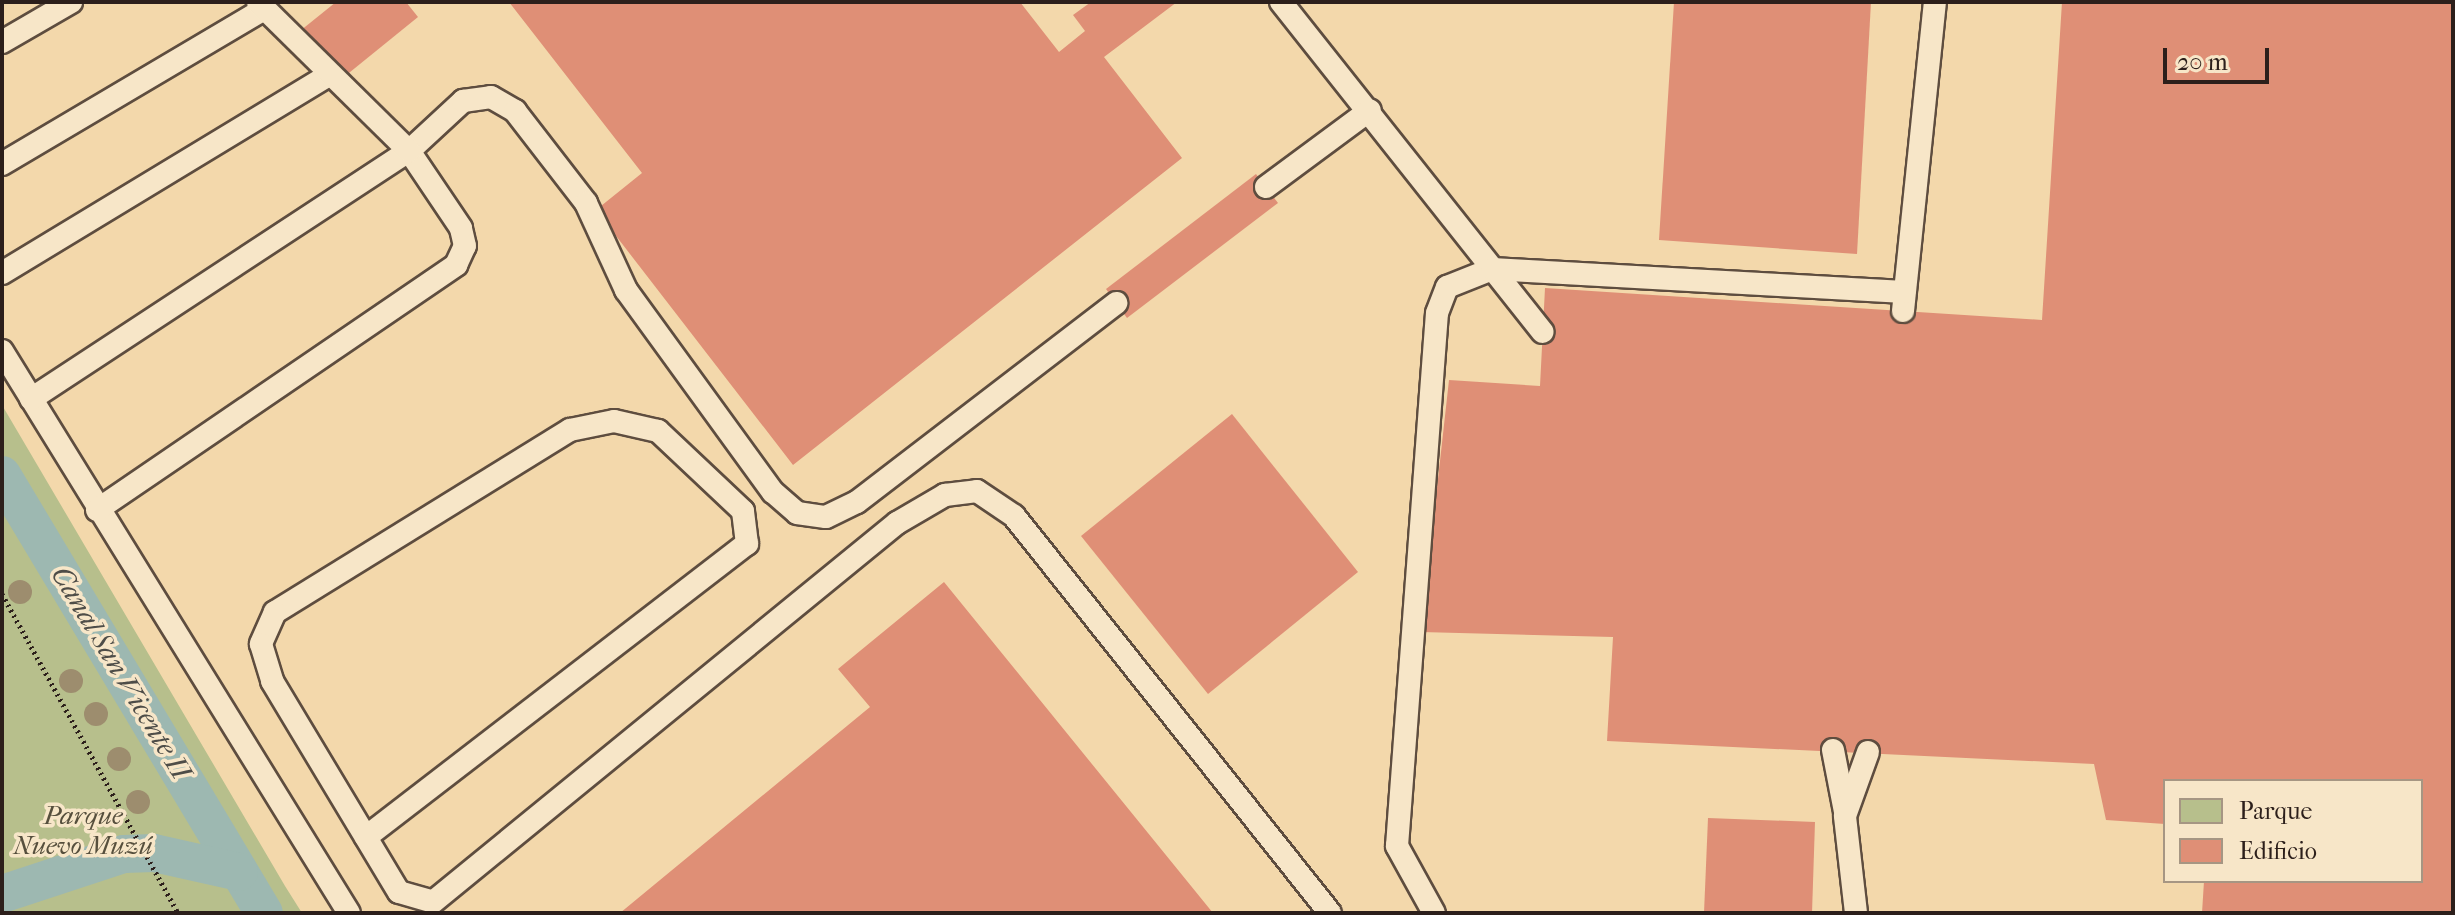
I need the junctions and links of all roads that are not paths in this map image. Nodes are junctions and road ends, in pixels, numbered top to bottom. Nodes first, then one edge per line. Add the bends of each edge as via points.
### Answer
1 (71, 2) edge
2 (1281, 2) edge
3 (1935, 2) edge
4 (261, 5) edge
5 (2, 42) edge
6 (327, 76) junction
7 (1370, 110) junction
8 (409, 151) junction
9 (2, 164) edge
10 (1266, 187) dead end
11 (1492, 269) junction
12 (2, 273) edge
13 (1116, 303) dead end
14 (1543, 332) dead end
15 (2, 351) edge
16 (31, 399) junction
17 (97, 510) junction
18 (1833, 750) dead end
19 (1868, 752) dead end
20 (1845, 816) junction
21 (366, 837) junction
22 (436, 907) edge
23 (349, 913) edge
24 (1330, 913) edge
25 (1434, 913) edge
26 (1856, 913) edge

1 - 5 lane
2 - 7 lane
3 - 11 lane via 1904,302
4 - 6 lane
4 - 9 lane
6 - 8 lane
6 - 12 lane
7 - 10 lane
7 - 11 lane
8 - 13 lane via 463,101 491,97 515,111 586,203 626,290 773,492 797,513 826,517 857,502
8 - 16 lane
8 - 17 lane via 461,228 465,246 456,265
11 - 14 lane
11 - 25 lane via 1447,287 1437,313 1397,846
15 - 16 lane
16 - 17 lane
17 - 23 lane
18 - 20 lane
19 - 20 lane
20 - 26 lane
21 - 21 lane via 747,544 743,511 658,431 614,421 570,430 275,612 261,644 272,681
21 - 22 lane via 399,892
22 - 24 lane via 897,523 945,495 977,491 1014,516

